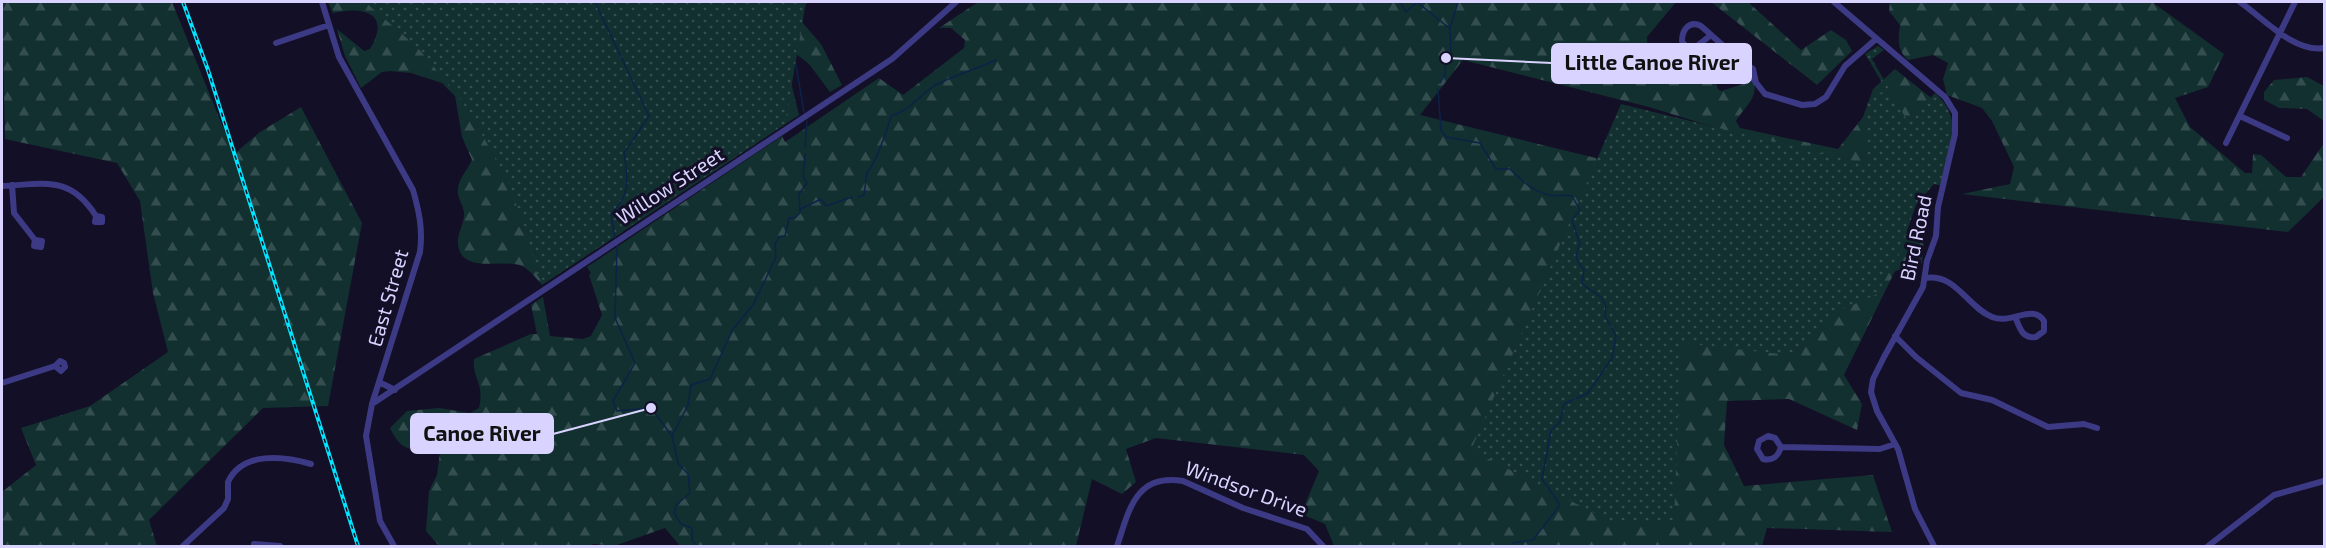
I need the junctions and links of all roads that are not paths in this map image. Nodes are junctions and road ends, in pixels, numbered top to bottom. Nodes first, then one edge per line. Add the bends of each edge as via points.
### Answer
1 (322, 2) edge
2 (957, 2) edge
3 (1834, 2) edge
4 (2240, 2) edge
5 (2295, 2) edge
6 (329, 25) junction
7 (2280, 31) junction
8 (1711, 35) junction
9 (1876, 39) junction
10 (276, 43) dead end
11 (2325, 48) edge
12 (2240, 116) junction
13 (2287, 138) dead end
14 (2226, 143) dead end
15 (12, 185) junction
16 (2, 186) edge
17 (96, 216) dead end
18 (34, 240) dead end
19 (1925, 278) junction
20 (2016, 318) junction
21 (1894, 336) junction
22 (56, 366) dead end
23 (380, 382) junction
24 (2, 383) edge
25 (395, 390) junction
26 (372, 404) junction
27 (2097, 428) dead end
28 (1895, 444) junction
29 (1781, 447) dead end
30 (311, 464) dead end
31 (2325, 481) edge
32 (254, 544) dead end
33 (183, 546) edge
34 (280, 546) edge
35 (394, 546) edge
36 (1117, 546) edge
37 (1323, 546) edge
38 (1934, 546) edge
39 (2208, 546) edge

1 - 6 street, East Street
2 - 25 street, Willow Street via 892,59
3 - 9 street, Bird Road
4 - 7 street
5 - 7 street
6 - 10 street
6 - 23 street, East Street via 348,75 413,190 420,212 420,252
7 - 11 street via 2307,48
7 - 12 street
8 - 8 street via 1693,24 1686,29 1682,41 1693,48
8 - 9 street via 1753,69 1755,83 1770,97 1802,105 1815,104 1830,94 1846,64
9 - 19 street, Bird Road via 1945,98 1956,119
12 - 13 street
12 - 14 street
15 - 16 street
15 - 17 street via 69,188 82,196
15 - 18 street via 16,218
19 - 20 street via 1945,279 1993,318
19 - 21 street, Bird Road via 1920,297
20 - 20 street via 2027,337 2044,331 2044,321 2038,314
21 - 27 street via 1961,393 1992,400 2048,427 2084,424
21 - 28 street, Bird Road via 1873,379 1871,392
22 - 24 street
23 - 25 street
23 - 26 street, East Street
25 - 26 street, Willow Street
26 - 35 street, East Street via 367,454 380,520
28 - 29 street via 1880,449
28 - 38 street, Bird Road via 1915,509
30 - 33 street via 269,458 242,465 228,482 224,508
31 - 39 street via 2274,495
32 - 34 street
36 - 37 street, Windsor Drive via 1138,493 1171,479 1303,527

